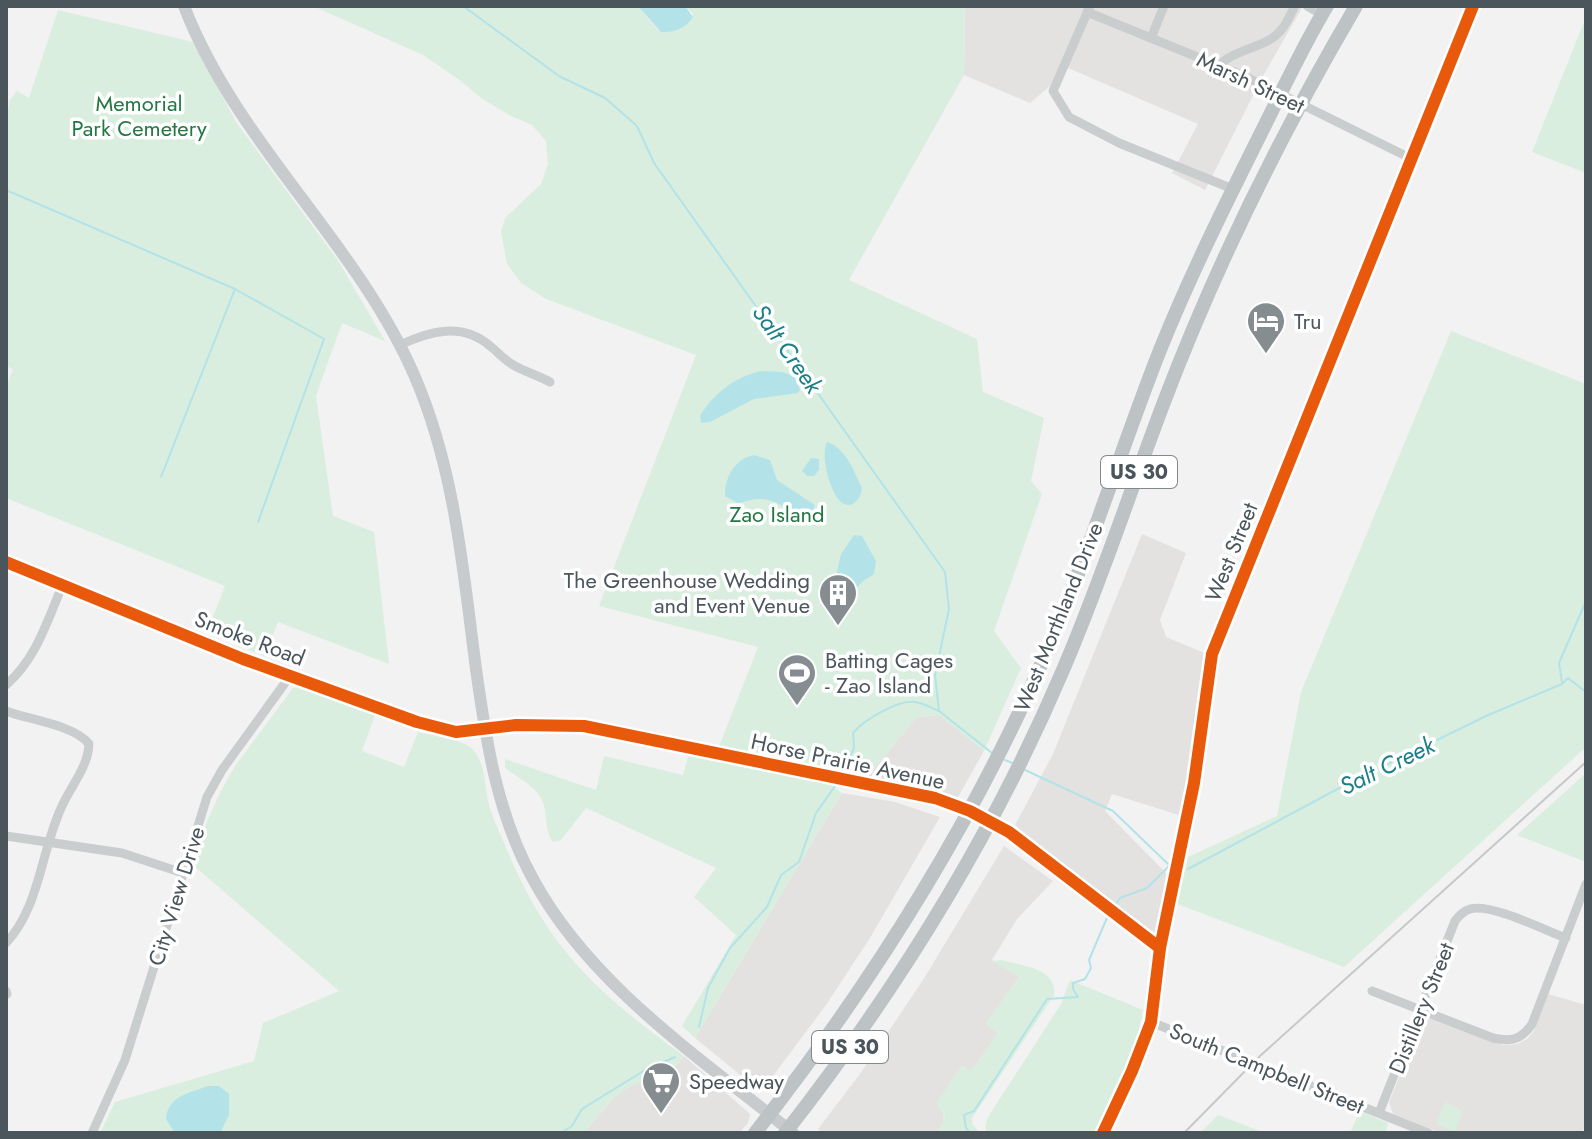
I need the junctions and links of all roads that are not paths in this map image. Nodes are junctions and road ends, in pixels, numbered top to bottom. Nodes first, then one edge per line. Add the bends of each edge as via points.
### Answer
1 (184, 6) edge
2 (1164, 6) edge
3 (1295, 6) edge
4 (1307, 6) edge
5 (1356, 6) edge
6 (1473, 6) edge
7 (1089, 9) edge
8 (1324, 10) edge
9 (1151, 38) junction
10 (1219, 66) junction
11 (1281, 94) junction
12 (1301, 104) junction
13 (1412, 159) junction
14 (1233, 189) junction
15 (400, 345) junction
16 (550, 382) dead end
17 (6, 562) edge
18 (63, 584) junction
19 (290, 676) junction
20 (6, 685) edge
21 (6, 711) edge
22 (485, 729) junction
23 (970, 811) junction
24 (992, 821) junction
25 (6, 836) edge
26 (47, 841) junction
27 (183, 873) junction
28 (1586, 884) edge
29 (1566, 938) junction
30 (6, 943) edge
31 (1160, 948) junction
32 (1372, 991) dead end
33 (1420, 1010) junction
34 (1151, 1022) junction
35 (1379, 1113) junction
36 (769, 1114) junction
37 (789, 1132) edge
38 (92, 1133) edge
39 (755, 1133) edge
40 (1103, 1133) edge
41 (1428, 1133) edge

1 - 15 main road via 244,118 357,272
2 - 9 street
3 - 10 street via 1281,31
4 - 8 street
5 - 12 highway, West Morthland Drive / US 30
6 - 13 street, West Street
7 - 9 street, Marsh Street
7 - 14 street via 1053,91 1069,117
8 - 11 highway, West Morthland Drive / US 30
9 - 10 street, Marsh Street
10 - 11 street, Marsh Street
11 - 12 street, Marsh Street
11 - 14 highway, West Morthland Drive / US 30
12 - 13 street, Marsh Street
12 - 24 highway, West Morthland Drive / US 30 via 1228,251 1165,400 1063,670
13 - 31 street, West Street via 1212,654 1194,783
14 - 23 highway, West Morthland Drive / US 30 via 1160,351 1058,625
15 - 16 street via 440,330 457,331 475,336 515,366
15 - 22 main road via 447,469
17 - 18 street, Smoke Road
18 - 19 street, Smoke Road
18 - 20 street via 36,649
19 - 22 street, Smoke Road via 417,722 456,732
19 - 27 street, City View Drive via 214,783
21 - 26 street via 71,731 89,744 89,757
22 - 23 street, Horse Prairie Avenue via 584,726 883,786
22 - 36 main road via 511,833 552,909 620,989
23 - 24 street, Horse Prairie Avenue
23 - 36 highway, West Morthland Drive / US 30 via 885,954
24 - 31 street, Horse Prairie Avenue
24 - 37 highway, West Morthland Drive / US 30 via 891,989
25 - 26 street
26 - 27 street via 122,853
26 - 30 street via 27,912
27 - 38 street, City View Drive via 125,1060
28 - 29 street
29 - 33 street, Distillery Street via 1492,910 1470,909 1455,921
29 - 33 street via 1532,1024 1516,1040 1493,1038
31 - 34 street, West Street
32 - 33 street
33 - 35 street, Distillery Street
34 - 35 street, South Campbell Street
34 - 40 street, West Street
35 - 41 street, South Campbell Street
36 - 37 main road
36 - 39 highway, US 30

